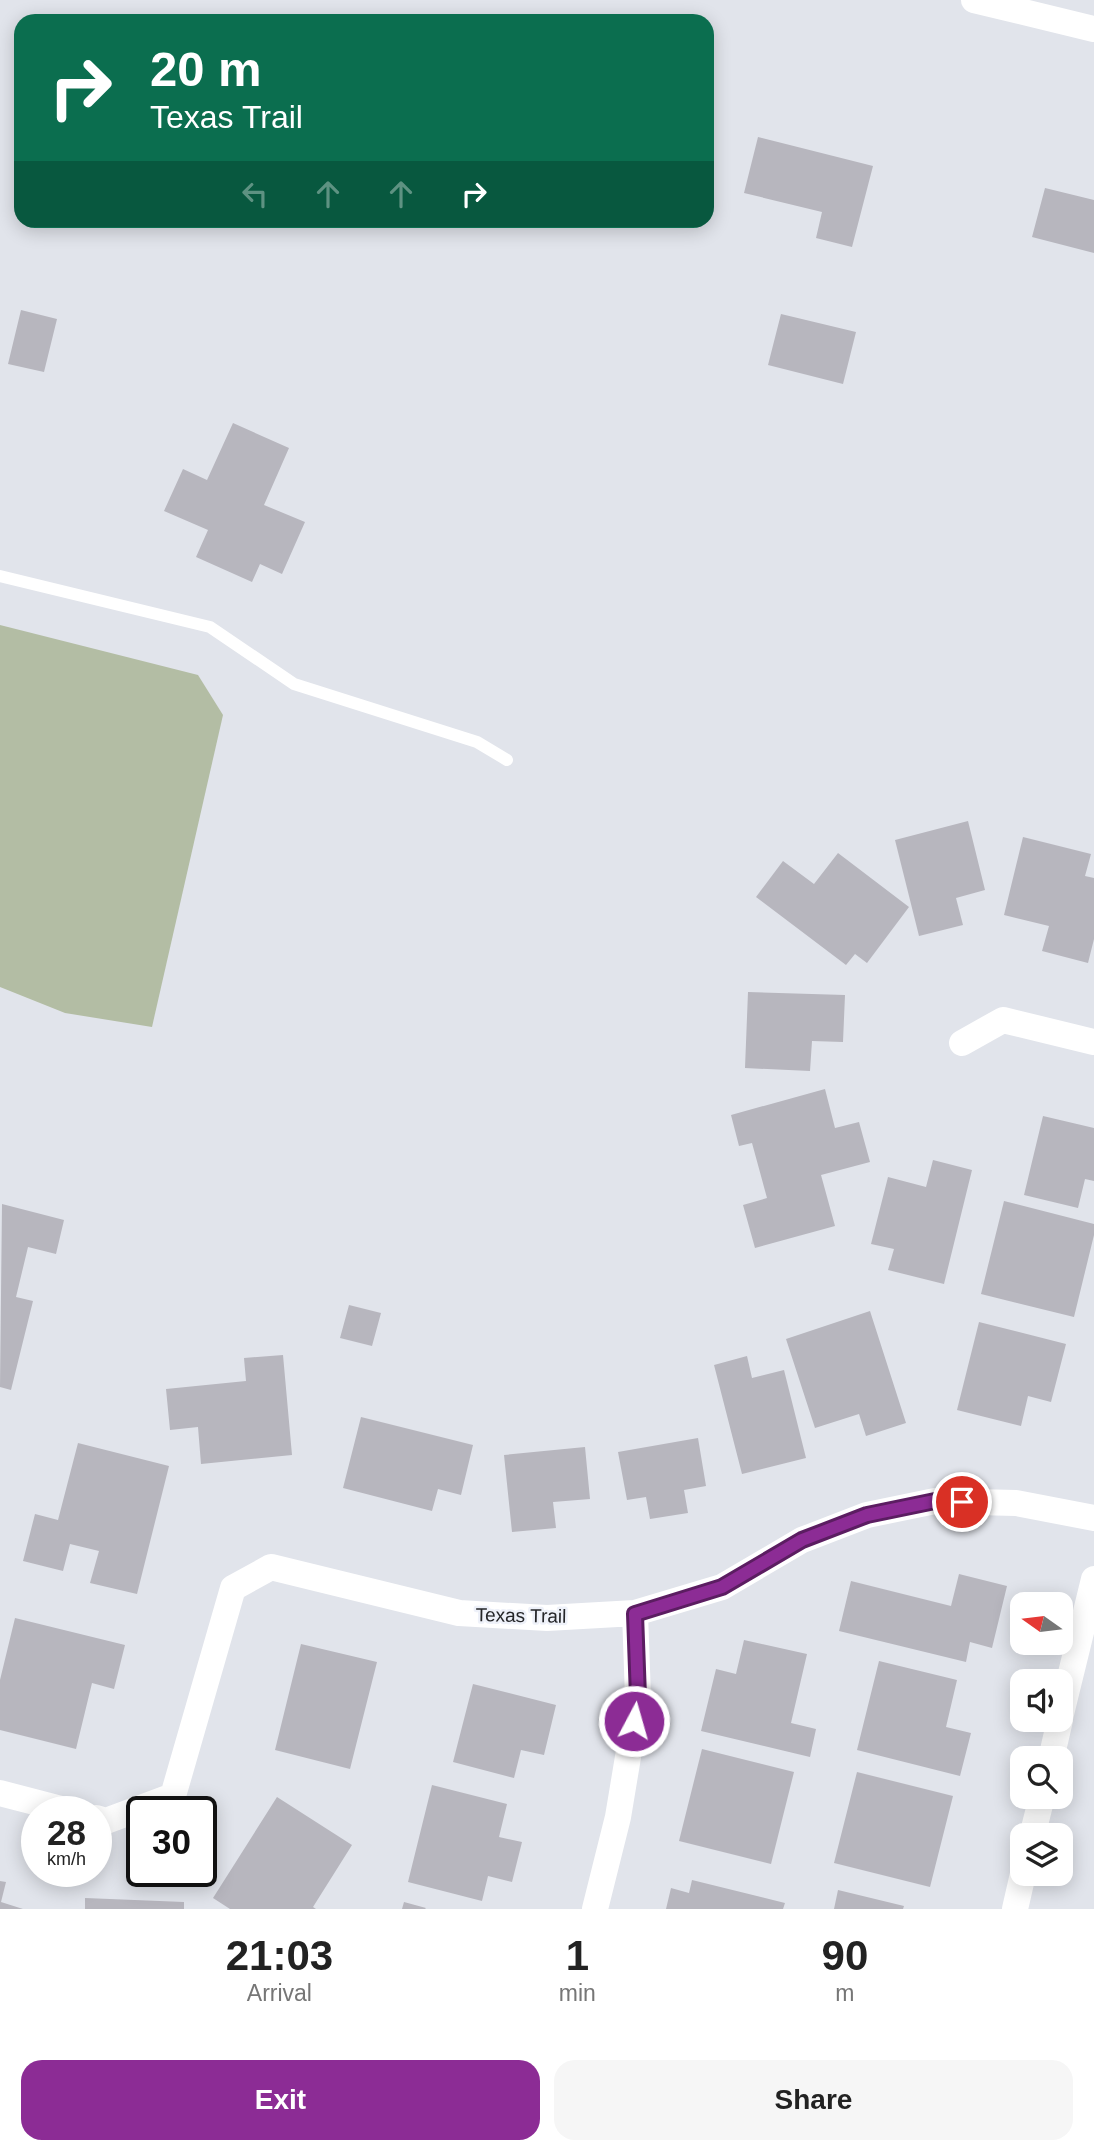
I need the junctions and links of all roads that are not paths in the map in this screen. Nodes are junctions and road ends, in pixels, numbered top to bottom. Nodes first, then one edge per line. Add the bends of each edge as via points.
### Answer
1 (974, 0) edge
2 (1094, 29) edge
3 (0, 576) edge
4 (507, 760) dead end
5 (1094, 1042) edge
6 (962, 1043) dead end
7 (1094, 1518) edge
8 (1094, 1579) edge
9 (635, 1614) junction
10 (1072, 1669) edge
11 (0, 1793) edge
12 (21, 1798) edge
13 (112, 1819) edge
14 (1020, 1886) edge
15 (595, 1909) edge
16 (1015, 1909) edge

1 - 2 street
3 - 4 lane via 210,626 295,684 477,743
5 - 6 street via 1003,1020
7 - 9 street, Texas Trail via 1016,1503 935,1501 867,1515 802,1540 722,1587
8 - 10 street
9 - 13 street, Texas Trail via 547,1618 459,1614 271,1567 233,1588 173,1796
9 - 15 street via 638,1697 618,1817
11 - 12 street
14 - 16 street

